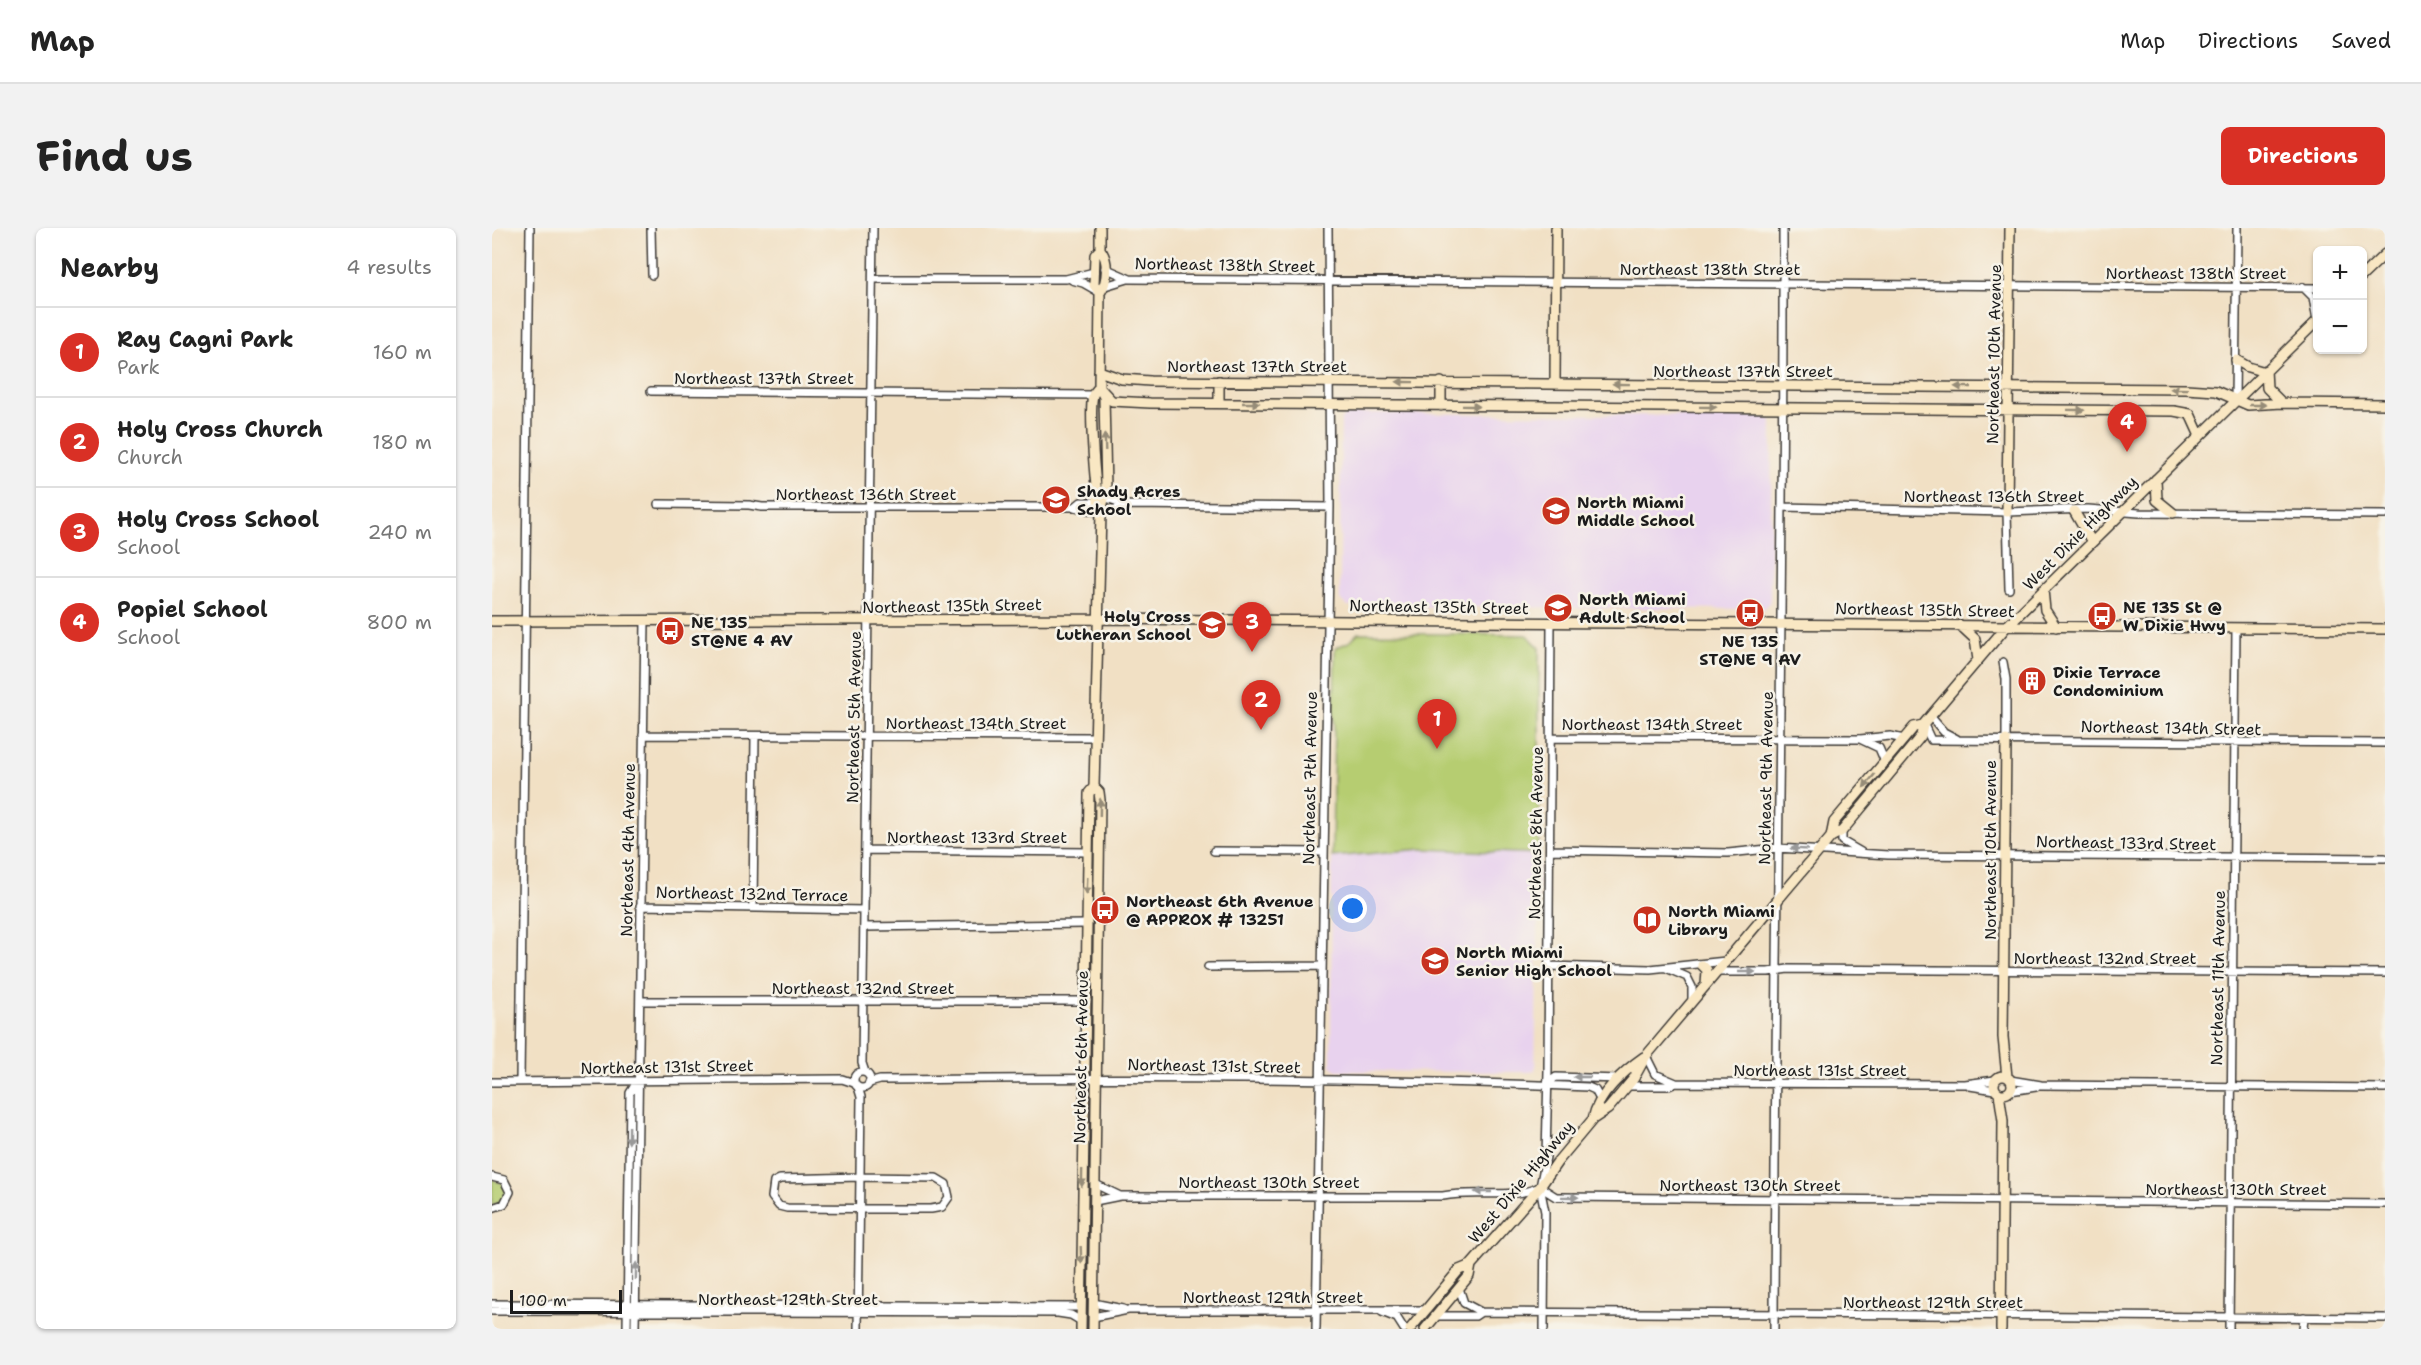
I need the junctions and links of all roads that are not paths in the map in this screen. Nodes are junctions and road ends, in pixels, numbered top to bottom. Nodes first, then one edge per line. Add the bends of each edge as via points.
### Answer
1 (530, 228) edge
2 (651, 228) edge
3 (873, 228) edge
4 (1100, 228) edge
5 (1328, 228) edge
6 (1556, 228) edge
7 (1783, 228) edge
8 (2010, 228) edge
9 (2237, 228) edge
10 (1100, 249) junction
11 (2385, 254) edge
12 (1106, 268) junction
13 (2367, 271) edge
14 (1094, 272) junction
15 (652, 275) dead end
16 (873, 279) junction
17 (1066, 279) junction
18 (1130, 279) junction
19 (1327, 279) junction
20 (1556, 282) junction
21 (1783, 283) junction
22 (2009, 286) junction
23 (2236, 287) junction
24 (2303, 287) junction
25 (2313, 288) edge
26 (1103, 290) junction
27 (2314, 300) edge
28 (2313, 324) edge
29 (2236, 360) junction
30 (1099, 371) junction
31 (2266, 371) junction
32 (1219, 381) junction
33 (1328, 381) junction
34 (1441, 382) junction
35 (1555, 383) junction
36 (1686, 386) junction
37 (1782, 387) junction
38 (2009, 387) junction
39 (1096, 391) junction
40 (651, 392) dead end
41 (871, 393) junction
42 (2235, 400) junction
43 (1219, 403) junction
44 (1328, 403) junction
45 (2282, 403) junction
46 (2385, 404) edge
47 (1441, 405) junction
48 (1687, 406) junction
49 (1782, 409) junction
50 (2008, 410) junction
51 (2200, 436) junction
52 (2156, 479) junction
53 (1101, 500) junction
54 (658, 504) dead end
55 (1128, 505) junction
56 (871, 507) junction
57 (1075, 507) junction
58 (1330, 507) junction
59 (1782, 507) junction
60 (2074, 511) junction
61 (2123, 511) junction
62 (2007, 512) junction
63 (1101, 513) junction
64 (2173, 513) junction
65 (2385, 515) edge
66 (2092, 542) junction
67 (2009, 589) dead end
68 (2043, 590) junction
69 (1098, 619) junction
70 (492, 621) edge
71 (645, 621) junction
72 (1327, 621) junction
73 (525, 622) junction
74 (869, 622) junction
75 (1551, 623) junction
76 (1783, 624) junction
77 (1960, 625) junction
78 (2006, 627) junction
79 (2056, 627) junction
80 (2236, 628) junction
81 (2385, 629) edge
82 (1978, 660) junction
83 (2003, 662) dead end
84 (1930, 716) junction
85 (1923, 725) junction
86 (643, 735) junction
87 (755, 736) junction
88 (867, 736) junction
89 (1093, 737) junction
90 (1552, 738) junction
91 (1779, 738) junction
92 (1860, 739) junction
93 (1904, 739) junction
94 (1957, 739) junction
95 (2006, 740) junction
96 (2234, 742) junction
97 (2385, 743) edge
98 (1885, 762) junction
99 (1094, 787) junction
100 (1842, 831) junction
101 (1831, 837) junction
102 (1778, 849) junction
103 (866, 850) junction
104 (1551, 850) junction
105 (1820, 850) junction
106 (1214, 851) dead end
107 (1088, 852) junction
108 (1322, 852) junction
109 (1867, 854) junction
110 (2006, 855) junction
111 (2233, 858) junction
112 (2385, 858) edge
113 (1099, 871) junction
114 (1777, 901) junction
115 (640, 906) junction
116 (753, 906) junction
117 (864, 910) junction
118 (1086, 924) junction
119 (864, 927) junction
120 (1726, 961) junction
121 (1702, 965) junction
122 (1320, 966) junction
123 (1549, 966) junction
124 (1208, 967) dead end
125 (1666, 968) junction
126 (1776, 971) junction
127 (2004, 971) junction
128 (1717, 972) junction
129 (2231, 972) junction
130 (2385, 973) edge
131 (1706, 985) junction
132 (640, 1000) junction
133 (1087, 1001) junction
134 (1692, 1001) junction
135 (865, 1002) junction
136 (1646, 1056) junction
137 (1084, 1078) junction
138 (1095, 1078) junction
139 (639, 1079) junction
140 (862, 1079) junction
141 (1619, 1079) junction
142 (1320, 1081) junction
143 (492, 1082) edge
144 (520, 1082) junction
145 (1676, 1083) junction
146 (1547, 1084) junction
147 (1774, 1084) junction
148 (2002, 1085) junction
149 (1627, 1086) junction
150 (2230, 1087) junction
151 (2385, 1088) edge
152 (1601, 1101) junction
153 (1593, 1119) junction
154 (492, 1177) edge
155 (860, 1177) junction
156 (1095, 1184) junction
157 (1540, 1187) junction
158 (1317, 1195) junction
159 (1120, 1196) junction
160 (1774, 1198) junction
161 (1095, 1201) junction
162 (2002, 1201) junction
163 (2229, 1202) junction
164 (2385, 1203) edge
165 (492, 1208) edge
166 (860, 1208) junction
167 (1471, 1265) junction
168 (1082, 1280) junction
169 (1459, 1288) junction
170 (1093, 1302) junction
171 (492, 1304) edge
172 (1081, 1307) junction
173 (631, 1308) junction
174 (858, 1309) junction
175 (1128, 1310) junction
176 (1426, 1310) junction
177 (492, 1311) edge
178 (1316, 1311) junction
179 (1382, 1312) junction
180 (1481, 1312) junction
181 (1544, 1312) junction
182 (1774, 1314) junction
183 (1436, 1316) junction
184 (2001, 1316) junction
185 (1093, 1317) junction
186 (2304, 1317) junction
187 (2229, 1318) junction
188 (2385, 1318) edge
189 (1081, 1325) edge
190 (627, 1329) edge
191 (635, 1329) edge
192 (858, 1329) edge
193 (1091, 1329) edge
194 (1316, 1329) edge
195 (1404, 1329) edge
196 (1410, 1329) edge
197 (1425, 1329) edge
198 (1544, 1329) edge
199 (1774, 1329) edge
200 (2001, 1329) edge
201 (2229, 1329) edge
202 (2303, 1329) edge

1 - 73 street
2 - 15 street
3 - 16 street, Northeast 5th Avenue
4 - 10 main road, Northeast 6th Avenue
5 - 19 street, Northeast 7th Avenue
6 - 20 main road
7 - 21 street, Northeast 9th Avenue
8 - 22 main road, Northeast 10th Avenue
9 - 23 street
10 - 12 main road, Northeast 6th Avenue via 1106,256
10 - 14 main road, Northeast 6th Avenue via 1095,255
11 - 13 main road
12 - 18 street, Northeast 138th Street
12 - 26 main road, Northeast 6th Avenue
14 - 17 street
14 - 26 main road, Northeast 6th Avenue via 1094,285
16 - 17 street
16 - 41 street, Northeast 5th Avenue
17 - 26 street
18 - 19 street, Northeast 138th Street
18 - 26 street
19 - 20 street, Northeast 138th Street
19 - 33 street, Northeast 7th Avenue
20 - 21 street, Northeast 138th Street
20 - 35 main road
21 - 22 street, Northeast 138th Street
21 - 37 street, Northeast 9th Avenue
22 - 23 street, Northeast 138th Street
22 - 38 main road, Northeast 10th Avenue
23 - 24 street, Northeast 138th Street
23 - 29 street
24 - 25 street, Northeast 138th Street
24 - 27 street
26 - 30 main road, Northeast 6th Avenue
28 - 31 main road, West Dixie Highway
29 - 31 main road via 2248,368
29 - 42 street
30 - 32 main road, Northeast 137th Street via 1122,380
30 - 39 main road, Northeast 6th Avenue
31 - 42 main road, West Dixie Highway
31 - 45 main road via 2267,388
32 - 33 main road, Northeast 137th Street
32 - 43 main road
34 -> 33 main road, Northeast 137th Street
33 - 44 street, Northeast 7th Avenue
34 - 35 main road, Northeast 137th Street
34 - 47 main road
36 -> 35 main road, Northeast 137th Street
36 - 37 main road, Northeast 137th Street
36 - 48 main road
38 -> 37 main road, Northeast 137th Street
37 - 49 street, Northeast 9th Avenue
42 -> 38 main road, Northeast 137th Street via 2216,391 2199,389
38 - 50 main road, Northeast 10th Avenue
39 - 41 street, Northeast 137th Street
39 - 43 main road, Northeast 137th Street via 1112,400
39 - 53 main road, Northeast 6th Avenue via 1104,397
40 - 41 street, Northeast 137th Street
41 - 56 street, Northeast 5th Avenue
42 -> 45 main road, Northeast 137th Street via 2248,405
42 - 51 main road, West Dixie Highway
43 -> 44 main road, Northeast 137th Street
44 - 47 main road, Northeast 137th Street
44 - 58 street, Northeast 7th Avenue
45 - 46 main road, Northeast 137th Street
47 -> 48 main road, Northeast 137th Street
48 -> 49 main road, Northeast 137th Street
49 - 50 main road, Northeast 137th Street
49 - 59 street, Northeast 9th Avenue
50 -> 51 main road, Northeast 137th Street via 2183,412 2192,417
50 - 62 main road, Northeast 10th Avenue
51 - 52 main road, West Dixie Highway
52 - 61 main road, West Dixie Highway
52 - 64 main road via 2157,500
53 - 55 street, Northeast 136th Street
53 - 57 street, Northeast 136th Street via 1081,502
53 - 63 main road, Northeast 6th Avenue
54 - 56 street, Northeast 136th Street
55 - 58 street, Northeast 136th Street
55 - 63 street, Northeast 136th Street
56 - 57 street, Northeast 136th Street
56 - 74 street, Northeast 5th Avenue
57 - 63 street, Northeast 136th Street
58 - 72 street, Northeast 7th Avenue
59 - 62 street, Northeast 136th Street
59 - 76 street, Northeast 9th Avenue
60 - 61 street, Northeast 136th Street
60 - 62 street, Northeast 136th Street
60 - 66 main road
61 - 64 street, Northeast 136th Street
61 - 66 main road, West Dixie Highway
62 - 67 street, Northeast 10th Avenue
63 - 69 main road, Northeast 6th Avenue
64 - 65 street, Northeast 136th Street
66 - 68 main road, West Dixie Highway
68 - 78 main road, West Dixie Highway
68 - 79 main road via 2044,610
69 - 72 main road, Northeast 135th Street
69 - 74 main road, Northeast 135th Street
69 - 89 main road, Northeast 6th Avenue
70 - 73 main road, Northeast 135th Street
71 - 73 main road, Northeast 135th Street
71 - 74 main road, Northeast 135th Street
71 - 86 street, Northeast 4th Avenue
72 - 75 main road, Northeast 135th Street
72 - 108 street, Northeast 7th Avenue
73 - 144 street
74 - 88 street, Northeast 5th Avenue
75 - 76 main road, Northeast 135th Street
75 - 90 street, Northeast 8th Avenue
76 - 77 main road, Northeast 135th Street
76 - 91 street, Northeast 9th Avenue
77 - 78 main road, Northeast 135th Street
77 - 82 main road via 1975,639
78 - 79 main road, Northeast 135th Street
78 - 82 main road, West Dixie Highway
79 - 80 main road, Northeast 135th Street
80 - 81 main road, Northeast 135th Street
80 - 96 street, Northeast 11th Avenue
82 - 84 main road, West Dixie Highway
83 - 95 street, Northeast 10th Avenue
84 - 85 main road, West Dixie Highway
84 - 94 street via 1944,732
85 - 93 main road, West Dixie Highway via 1914,727
85 - 94 street, Northeast 134th Street via 1931,740
85 - 100 main road, West Dixie Highway via 1921,736
86 - 87 street, Northeast 134th Street
86 - 115 street, Northeast 4th Avenue
87 - 88 street, Northeast 134th Street
87 - 116 street
88 - 89 street, Northeast 134th Street
88 - 103 street, Northeast 5th Avenue
89 - 99 main road, Northeast 6th Avenue
90 - 91 street, Northeast 134th Street
90 - 104 street, Northeast 8th Avenue
91 - 92 street, Northeast 134th Street
91 - 102 street, Northeast 9th Avenue
92 - 93 street, Northeast 134th Street
92 - 98 street via 1879,748
93 - 98 main road, West Dixie Highway
94 - 95 street, Northeast 134th Street
95 - 96 street, Northeast 134th Street
95 - 110 main road, Northeast 10th Avenue
96 - 97 street, Northeast 134th Street
96 - 111 street, Northeast 11th Avenue
98 -> 101 main road, West Dixie Highway via 1834,822
99 - 107 main road, Northeast 6th Avenue via 1089,793
113 -> 99 main road, Northeast 6th Avenue via 1100,794
100 - 101 main road, West Dixie Highway
100 - 109 street via 1842,841
101 - 105 main road, West Dixie Highway
102 - 104 street, Northeast 133rd Street
105 -> 102 street, Northeast 133rd Street
102 - 114 street, Northeast 9th Avenue
103 - 107 street, Northeast 133rd Street
103 - 117 street, Northeast 5th Avenue
104 - 123 street, Northeast 8th Avenue
105 - 109 street, Northeast 133rd Street
105 - 114 main road, West Dixie Highway
106 - 108 street
107 - 113 main road
107 -> 118 main road, Northeast 6th Avenue
108 - 122 street, Northeast 7th Avenue
109 - 110 street, Northeast 133rd Street
110 - 111 street, Northeast 133rd Street
110 - 127 main road, Northeast 10th Avenue
111 - 112 street, Northeast 133rd Street
111 - 129 street, Northeast 11th Avenue
113 - 138 main road, Northeast 6th Avenue
114 - 120 main road, West Dixie Highway
114 - 126 street, Northeast 9th Avenue
115 - 116 street, Northeast 132nd Terrace
115 - 132 street, Northeast 4th Avenue
116 - 117 street, Northeast 132nd Terrace
117 - 119 street, Northeast 5th Avenue
118 - 119 street
118 - 133 main road, Northeast 6th Avenue
119 - 135 street, Northeast 5th Avenue
120 - 121 street
120 - 128 main road, West Dixie Highway
121 - 125 street
121 - 131 main road via 1707,970
122 - 124 street
122 - 142 street, Northeast 7th Avenue
123 - 125 street
123 - 146 street, Northeast 8th Avenue
125 - 134 street via 1688,979
126 - 127 street, Northeast 132nd Street
128 -> 126 street, Northeast 132nd Street
126 - 147 street, Northeast 9th Avenue
127 - 129 street, Northeast 132nd Street
127 - 148 main road, Northeast 10th Avenue
128 - 131 main road, West Dixie Highway
129 - 130 street, Northeast 132nd Street
129 - 150 street, Northeast 11th Avenue
131 - 134 main road, West Dixie Highway
132 - 135 street, Northeast 132nd Street
132 - 139 street, Northeast 4th Avenue
133 - 135 street, Northeast 132nd Street
133 - 137 main road, Northeast 6th Avenue
134 - 136 main road, West Dixie Highway
135 - 140 street, Northeast 5th Avenue
136 - 141 main road, West Dixie Highway
136 - 145 street via 1655,1074
136 - 149 main road, West Dixie Highway
137 - 138 street, Northeast 131st Street
137 - 140 street, Northeast 131st Street
137 -> 168 main road, Northeast 6th Avenue
138 - 142 street, Northeast 131st Street
138 - 156 main road, Northeast 6th Avenue
139 - 140 street, Northeast 131st Street
139 - 144 street, Northeast 131st Street
139 - 173 street, Northeast 4th Avenue via 630,1093
140 - 155 street, Northeast 5th Avenue
141 -> 146 street, Northeast 131st Street via 1556,1077
141 - 152 main road, West Dixie Highway
142 - 146 street, Northeast 131st Street
142 - 158 street, Northeast 7th Avenue
143 - 144 street, Northeast 131st Street
145 - 147 street, Northeast 131st Street
145 - 149 street, Northeast 131st Street
146 - 152 street, Northeast 131st Street via 1591,1088
146 - 157 street, Northeast 8th Avenue via 1546,1157
147 - 148 street, Northeast 131st Street
147 - 160 street, Northeast 9th Avenue
148 - 150 street, Northeast 131st Street
148 - 162 main road, Northeast 10th Avenue
149 - 153 main road, West Dixie Highway via 1603,1115
150 - 151 street, Northeast 131st Street
150 - 163 street, Northeast 11th Avenue
152 - 153 main road, West Dixie Highway via 1595,1107
153 - 157 main road, West Dixie Highway
154 - 165 street via 504,1180 510,1191 504,1204
155 - 166 street, Northeast 5th Avenue
155 - 166 street via 936,1178 946,1184 949,1194 945,1204 938,1208
155 - 166 street via 780,1179 774,1182 771,1193 773,1201 783,1208
156 - 159 street, Northeast 130th Street
156 - 161 main road, Northeast 6th Avenue
157 -> 158 street, Northeast 130th Street via 1514,1194
157 -> 160 street, Northeast 130th Street via 1556,1197
157 - 167 main road, West Dixie Highway
157 - 181 street, Northeast 8th Avenue via 1545,1212
158 - 159 street, Northeast 130th Street
158 - 178 street, Northeast 7th Avenue
159 - 161 street, Northeast 130th Street
160 - 162 street, Northeast 130th Street
160 - 182 street, Northeast 9th Avenue
161 - 170 main road, Northeast 6th Avenue
162 - 163 street, Northeast 130th Street
162 - 184 main road, Northeast 10th Avenue
163 - 164 street, Northeast 130th Street
163 - 187 street, Northeast 11th Avenue
166 - 174 street, Northeast 5th Avenue
167 - 169 main road, West Dixie Highway via 1469,1276
167 - 176 main road, West Dixie Highway via 1460,1270
168 - 172 main road, Northeast 6th Avenue
168 - 185 main road
169 - 180 street via 1464,1303
169 - 183 main road, West Dixie Highway
170 - 175 street, Northeast 129th Street
170 - 185 main road, Northeast 6th Avenue
171 - 173 street, Northeast 129th Street
172 - 174 street, Northeast 129th Street
172 - 189 main road, Northeast 6th Avenue
172 - 193 main road
173 - 174 street, Northeast 129th Street
173 - 177 street, Northeast 129th Street
173 - 190 street, Northeast 4th Avenue
173 - 191 street, Northeast 4th Avenue
174 - 189 street, Northeast 129th Street via 1058,1312 1071,1315
174 - 192 street, Northeast 5th Avenue
175 - 178 street, Northeast 129th Street
175 - 185 street, Northeast 129th Street
176 - 179 street, Northeast 129th Street
176 - 196 main road, West Dixie Highway
178 - 179 street, Northeast 129th Street
178 - 194 street, Northeast 7th Avenue
179 - 195 street, Northeast 129th Street via 1397,1318
180 - 181 street, Northeast 129th Street
180 - 183 street, Northeast 129th Street via 1475,1316
181 - 182 street, Northeast 129th Street
181 - 198 street, Northeast 8th Avenue
182 - 184 street, Northeast 129th Street
182 - 199 street, Northeast 9th Avenue
183 - 197 main road, West Dixie Highway
184 - 187 street, Northeast 129th Street
184 - 200 main road, Northeast 10th Avenue
185 - 193 main road, Northeast 6th Avenue
186 - 187 street, Northeast 129th Street
186 - 188 street, Northeast 129th Street
186 - 202 street
187 - 201 street, Northeast 11th Avenue

